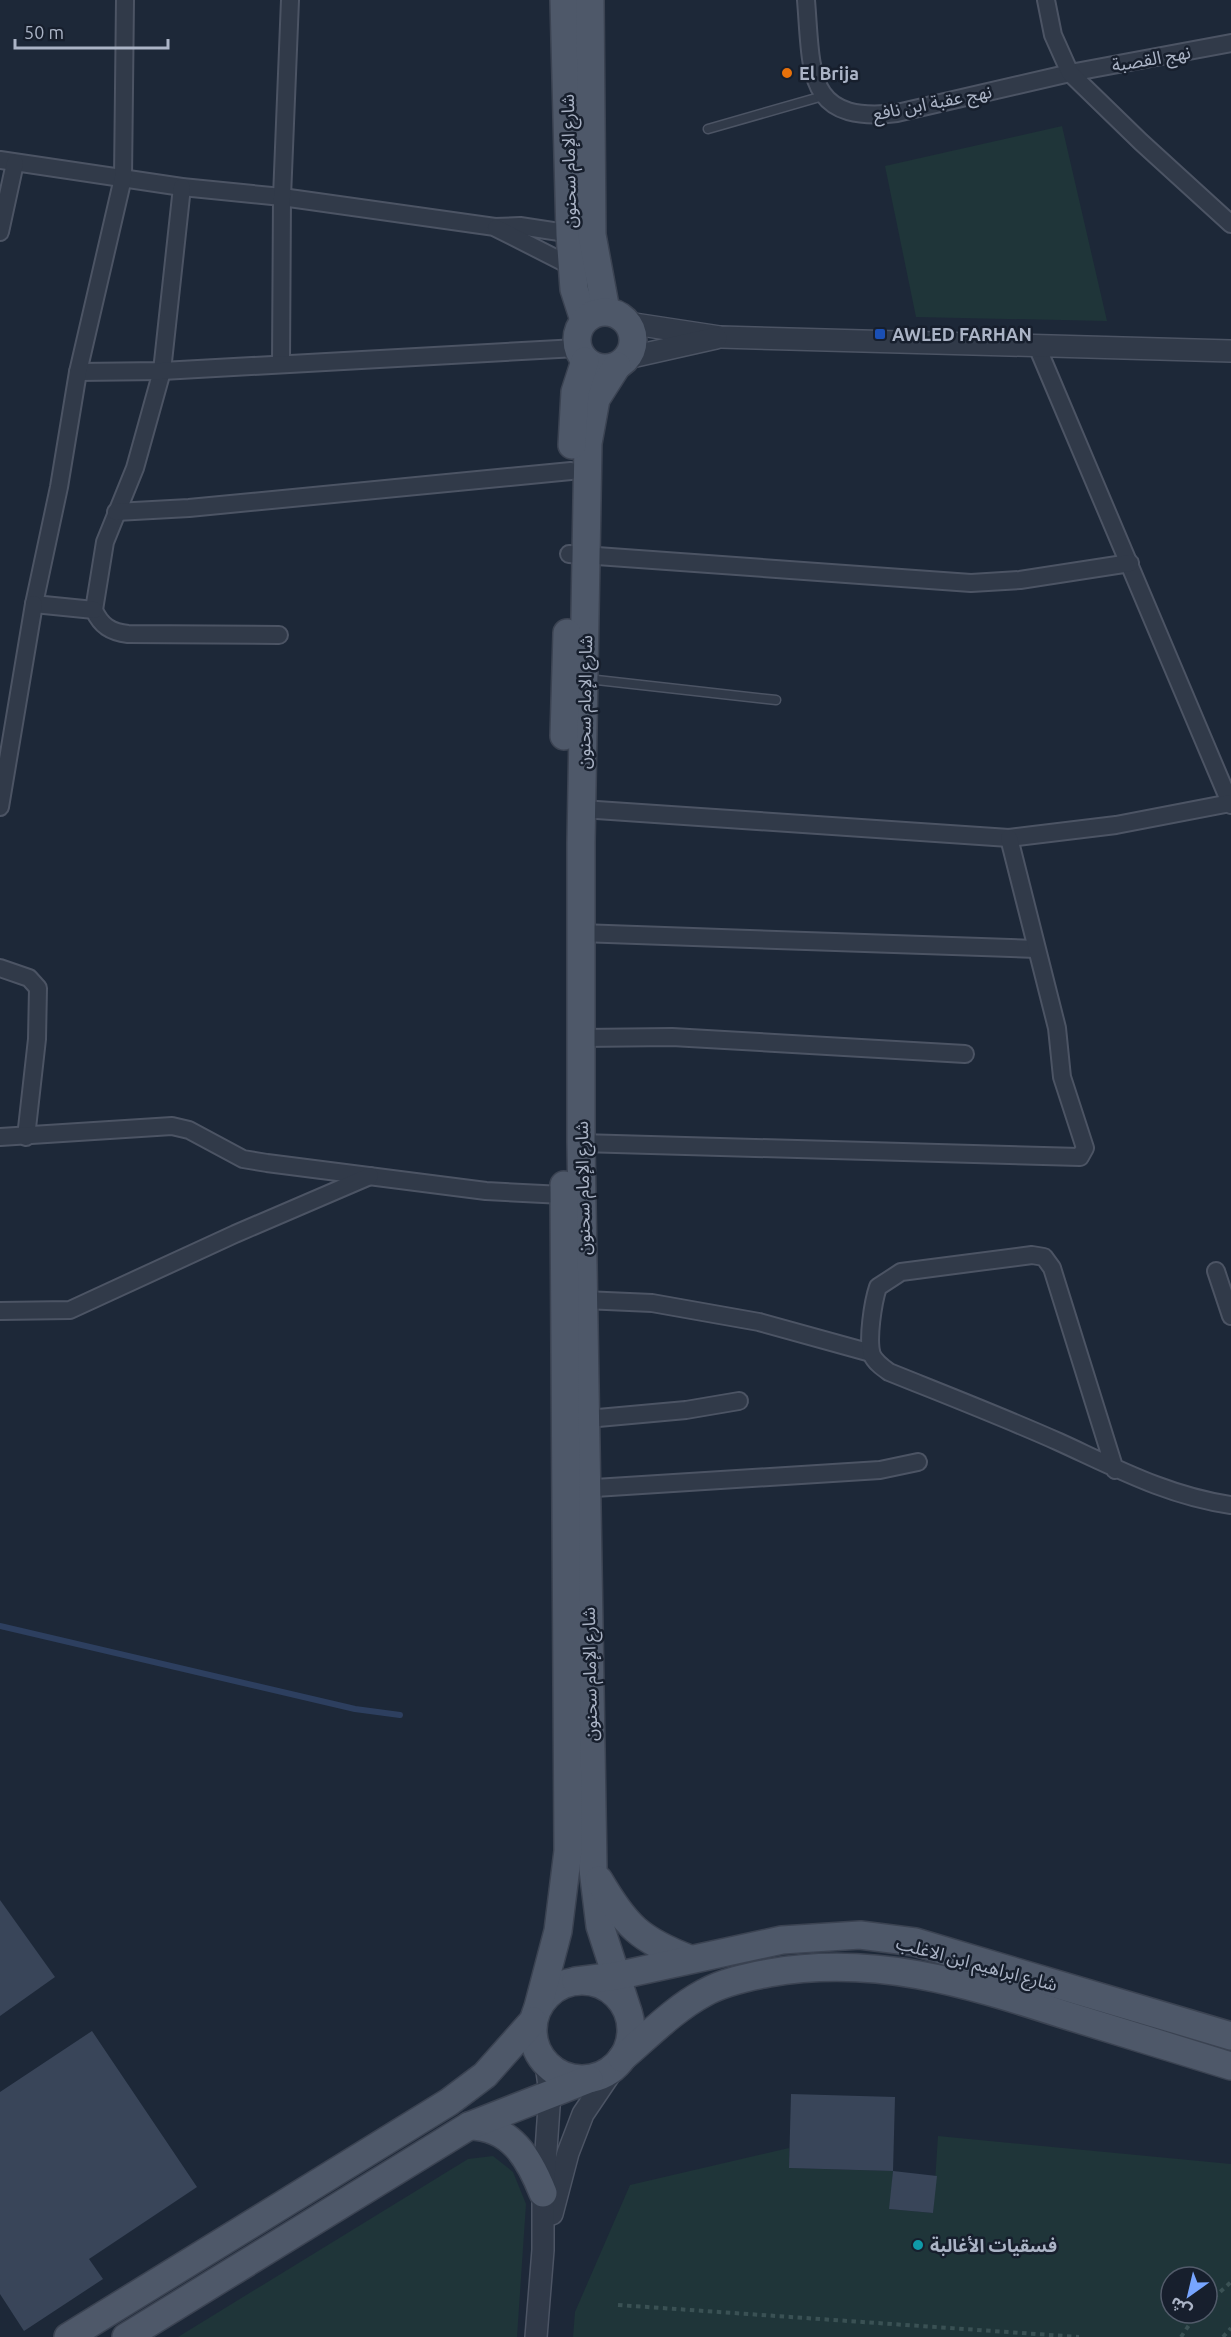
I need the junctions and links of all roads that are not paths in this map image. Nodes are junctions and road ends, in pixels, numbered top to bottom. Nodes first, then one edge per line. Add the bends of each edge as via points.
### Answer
1 (125, 0) edge
2 (290, 0) edge
3 (564, 0) edge
4 (590, 0) edge
5 (806, 0) edge
6 (1046, 0) edge
7 (1231, 43) edge
8 (1070, 73) junction
9 (824, 96) junction
10 (708, 129) dead end
11 (7, 161) edge
12 (123, 178) junction
13 (182, 187) junction
14 (282, 197) junction
15 (1231, 224) edge
16 (495, 227) junction
17 (0, 232) edge
18 (581, 235) junction
19 (573, 267) junction
20 (606, 318) junction
21 (720, 337) junction
22 (1036, 344) junction
23 (1231, 351) edge
24 (581, 354) junction
25 (622, 362) junction
26 (281, 364) junction
27 (162, 371) junction
28 (78, 372) junction
29 (571, 471) junction
30 (116, 512) junction
31 (578, 554) junction
32 (1130, 563) junction
33 (34, 604) junction
34 (94, 610) junction
35 (279, 635) dead end
36 (585, 679) junction
37 (776, 700) dead end
38 (1230, 804) edge
39 (0, 807) edge
40 (582, 809) junction
41 (1008, 838) junction
42 (580, 933) junction
43 (1036, 949) junction
44 (0, 968) edge
45 (582, 1038) junction
46 (965, 1054) dead end
47 (0, 1137) edge
48 (26, 1137) junction
49 (581, 1143) junction
50 (371, 1176) junction
51 (564, 1195) junction
52 (1216, 1271) dead end
53 (584, 1300) junction
54 (0, 1311) edge
55 (1231, 1316) edge
56 (871, 1353) junction
57 (739, 1401) dead end
58 (576, 1420) junction
59 (918, 1462) dead end
60 (1115, 1470) junction
61 (576, 1489) junction
62 (1231, 1505) edge
63 (593, 1869) junction
64 (690, 1959) junction
65 (616, 1976) junction
66 (576, 1981) junction
67 (628, 2012) junction
68 (535, 2014) junction
69 (1231, 2036) edge
70 (619, 2062) junction
71 (546, 2064) junction
72 (1231, 2066) edge
73 (589, 2079) junction
74 (550, 2093) junction
75 (469, 2126) junction
76 (543, 2193) junction
77 (543, 2250) junction
78 (68, 2337) edge
79 (126, 2337) edge
80 (536, 2337) edge

1 - 12 street
2 - 14 street
3 - 18 main road, شارع الإمام سحنون
4 - 18 main road, شارع الإمام سحنون
5 - 9 street via 812,59
6 - 8 street via 1053,35
7 - 8 street, نهج القصبة
8 - 9 street, نهج عقبة ابن نافع via 869,116 834,106
8 - 15 street
9 - 10 lane
11 - 12 street
11 - 17 street
12 - 13 street
12 - 28 street
13 - 14 street
13 - 27 street
14 - 16 street
14 - 26 street
16 - 18 street via 520,226
16 - 19 street
18 - 19 main road, شارع الإمام سحنون
18 - 20 main road, شارع الإمام سحنون
19 - 20 main road, شارع الإمام سحنون via 574,289
20 - 21 street
20 - 24 main road via 578,328
20 - 25 main road via 633,334 633,347
21 - 22 street
21 - 25 street
22 - 23 street
22 - 32 street
24 - 25 main road via 595,366 606,368
24 - 26 street
24 - 29 main road, شارع الإمام سحنون
25 - 31 main road, شارع الإمام سحنون via 596,399 590,422
26 - 27 street
27 - 28 street
27 - 30 street via 135,468
28 - 33 street
29 - 30 street
29 - 31 main road, شارع الإمام سحنون
30 - 34 street via 105,542
31 - 32 street via 971,583 1020,580
31 - 36 main road, شارع الإمام سحنون
31 - 51 main road, شارع الإمام سحنون via 564,768
32 - 38 street
33 - 34 street
33 - 39 street
34 - 35 street via 99,621 114,632
36 - 37 lane
36 - 40 main road, شارع الإمام سحنون
38 - 41 street via 1116,825
40 - 41 street
40 - 42 main road, شارع الإمام سحنون
41 - 43 street
42 - 43 street
42 - 45 main road, شارع الإمام سحنون
43 - 49 street via 1057,1028 1062,1077 1085,1148 1077,1158
44 - 48 street via 29,978 38,988 37,1039
45 - 46 street via 672,1037
45 - 49 main road, شارع الإمام سحنون
47 - 48 street
48 - 50 street via 172,1126 189,1130 243,1159
49 - 53 main road, شارع الإمام سحنون
50 - 51 street via 486,1191
50 - 54 street via 70,1310
51 - 58 main road, شارع الإمام سحنون
52 - 55 street
53 - 56 street via 652,1304 759,1322
53 - 58 main road, شارع الإمام سحنون
56 - 60 street via 889,1372 1038,1433
56 - 60 street via 875,1297 878,1287 894,1275 1044,1257 1052,1268
57 - 58 street
58 - 61 main road, شارع الإمام سحنون
59 - 61 street via 880,1470
60 - 62 street via 1187,1497
61 - 63 main road, شارع الإمام سحنون
61 - 68 main road, شارع الإمام سحنون via 568,1851 561,1912
63 - 64 main road via 616,1909 635,1930 657,1947
63 - 65 main road, شارع الإمام سحنون via 600,1926
64 - 65 main road, شارع ابراهيم ابن الاغلب
64 - 69 main road, شارع ابراهيم ابن الاغلب via 782,1940 860,1935 915,1942
65 - 66 main road, شارع ابراهيم ابن الاغلب
65 - 67 main road, شارع الإمام سحنون
66 - 67 main road via 607,1988
66 - 68 main road via 548,1994
67 - 70 main road via 629,2043
68 - 71 main road via 532,2036
68 - 78 main road via 485,2075 449,2102
70 - 72 main road, شارع ابراهيم ابن الاغلب via 704,1992 742,1978 786,1970 847,1967 879,1968 952,1981
70 - 73 main road
70 - 77 street via 583,2114 560,2179
71 - 73 main road via 573,2079
71 - 74 street
73 - 74 main road
74 - 75 main road
74 - 76 street
75 - 76 main road via 488,2127 513,2140
75 - 79 main road
76 - 77 street
77 - 80 street

